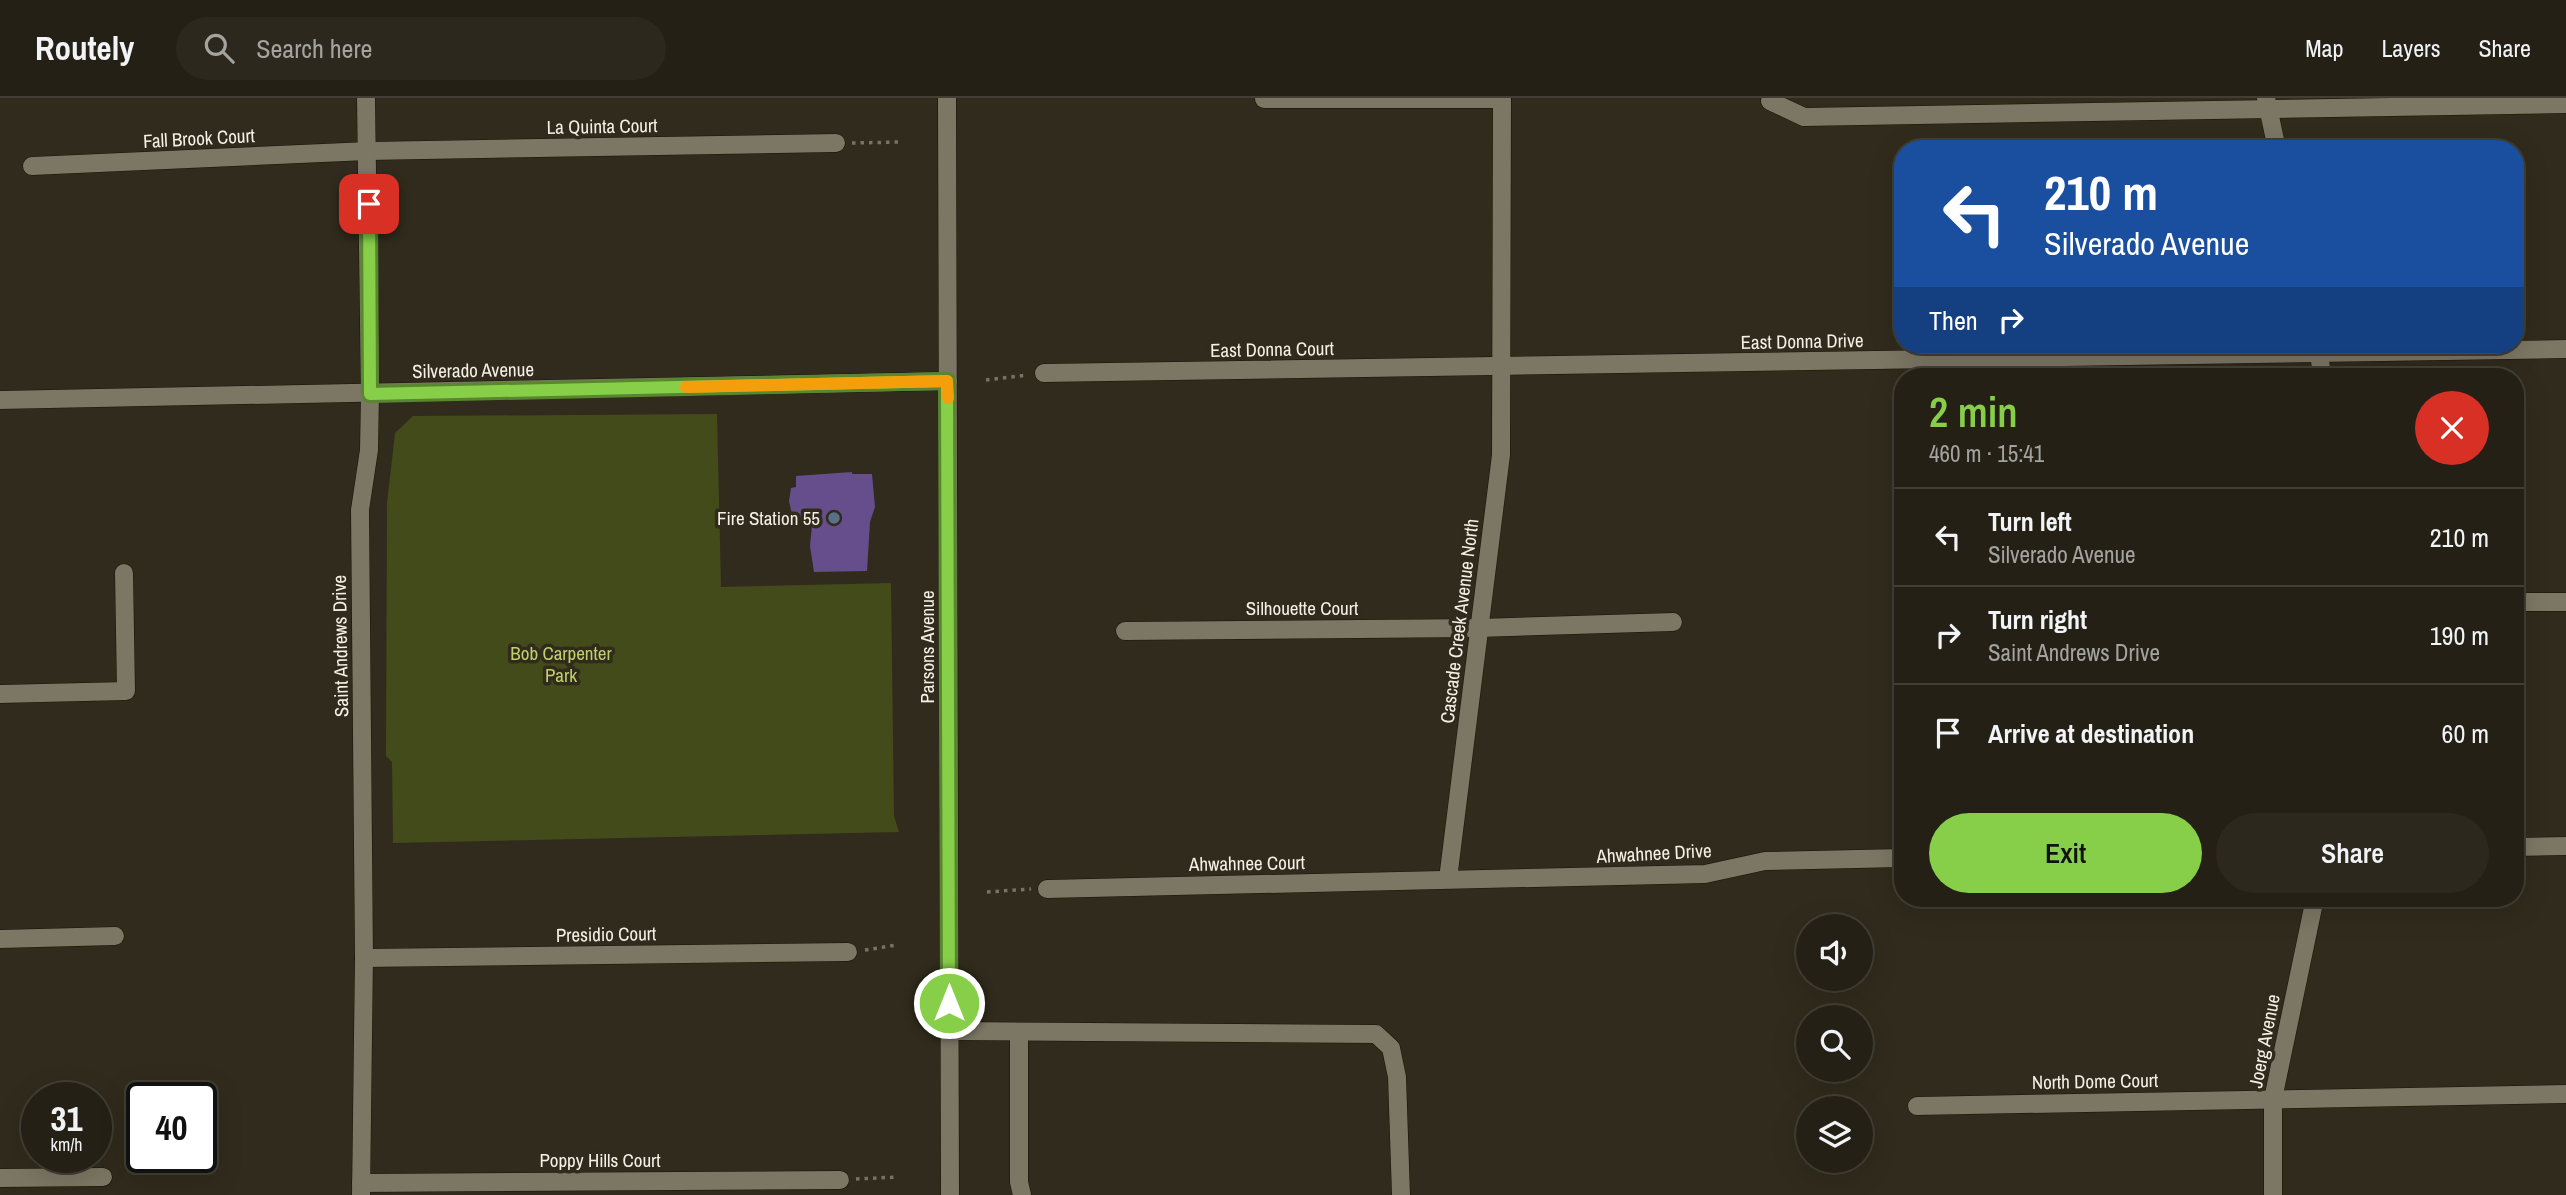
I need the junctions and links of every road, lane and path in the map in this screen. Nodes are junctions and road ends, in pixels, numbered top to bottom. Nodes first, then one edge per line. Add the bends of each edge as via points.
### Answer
1 (366, 98) edge
2 (947, 98) edge
3 (1264, 99) edge
4 (1502, 99) edge
5 (1770, 101) dead end
6 (2267, 103) edge
7 (2566, 104) edge
8 (2275, 140) edge
9 (899, 142) dead end
10 (836, 143) joint
11 (368, 151) junction
12 (32, 166) dead end
13 (2524, 349) edge
14 (2566, 349) edge
15 (2078, 354) edge
16 (1500, 366) junction
17 (1044, 373) joint
18 (986, 380) dead end
19 (947, 381) junction
20 (370, 394) junction
21 (0, 400) edge
22 (124, 573) dead end
23 (2566, 602) edge
24 (2524, 603) edge
25 (1673, 622) dead end
26 (1479, 628) junction
27 (1125, 631) dead end
28 (0, 694) edge
29 (2566, 846) edge
30 (2524, 847) edge
31 (1894, 858) edge
32 (1448, 879) junction
33 (1047, 889) joint
34 (987, 892) dead end
35 (2313, 907) edge
36 (115, 936) dead end
37 (0, 939) edge
38 (897, 945) dead end
39 (848, 952) joint
40 (364, 958) junction
41 (949, 1031) junction
42 (1018, 1032) junction
43 (2566, 1094) edge
44 (2273, 1099) junction
45 (1917, 1106) dead end
46 (103, 1177) dead end
47 (898, 1177) dead end
48 (0, 1178) edge
49 (840, 1180) joint
50 (361, 1189) edge
51 (950, 1195) edge
52 (1023, 1195) edge
53 (1401, 1195) edge
54 (2273, 1195) edge

1 - 11 street, Saint Andrews Drive
2 - 19 street, Parsons Avenue
3 - 4 street
4 - 16 street, Cascade Creek Avenue North
5 - 6 street via 1804,117
6 - 7 street
6 - 8 street
9 - 10 path
10 - 11 street, La Quinta Court
11 - 12 street, Fall Brook Court
11 - 20 street, Saint Andrews Drive
13 - 14 street, East Donna Drive
15 - 16 street, East Donna Drive
16 - 17 street, East Donna Court
16 - 26 street, Cascade Creek Avenue North via 1499,479
17 - 18 path
19 - 20 street, Silverado Avenue
19 - 41 street, Parsons Avenue
20 - 21 street, Silverado Avenue
20 - 40 street, Saint Andrews Drive via 369,450 360,510
22 - 28 street via 126,691
23 - 24 street
25 - 26 street, Silhouette Court
26 - 27 street, Silhouette Court
26 - 32 street, Cascade Creek Avenue North
29 - 30 street
31 - 32 street, Ahwahnee Drive via 1765,861 1704,874
32 - 33 street, Ahwahnee Court
33 - 34 path
35 - 44 street, Joerg Avenue
36 - 37 street
38 - 39 path
39 - 40 street, Presidio Court
40 - 50 street, Saint Andrews Drive
41 - 42 street
41 - 51 street, Parsons Avenue
42 - 52 street via 1019,1182
42 - 53 street via 1376,1034 1391,1048 1397,1077
43 - 44 street, North Dome Court
44 - 45 street, North Dome Court
44 - 54 street, Joerg Avenue
46 - 48 street
47 - 49 path
49 - 50 street, Poppy Hills Court

